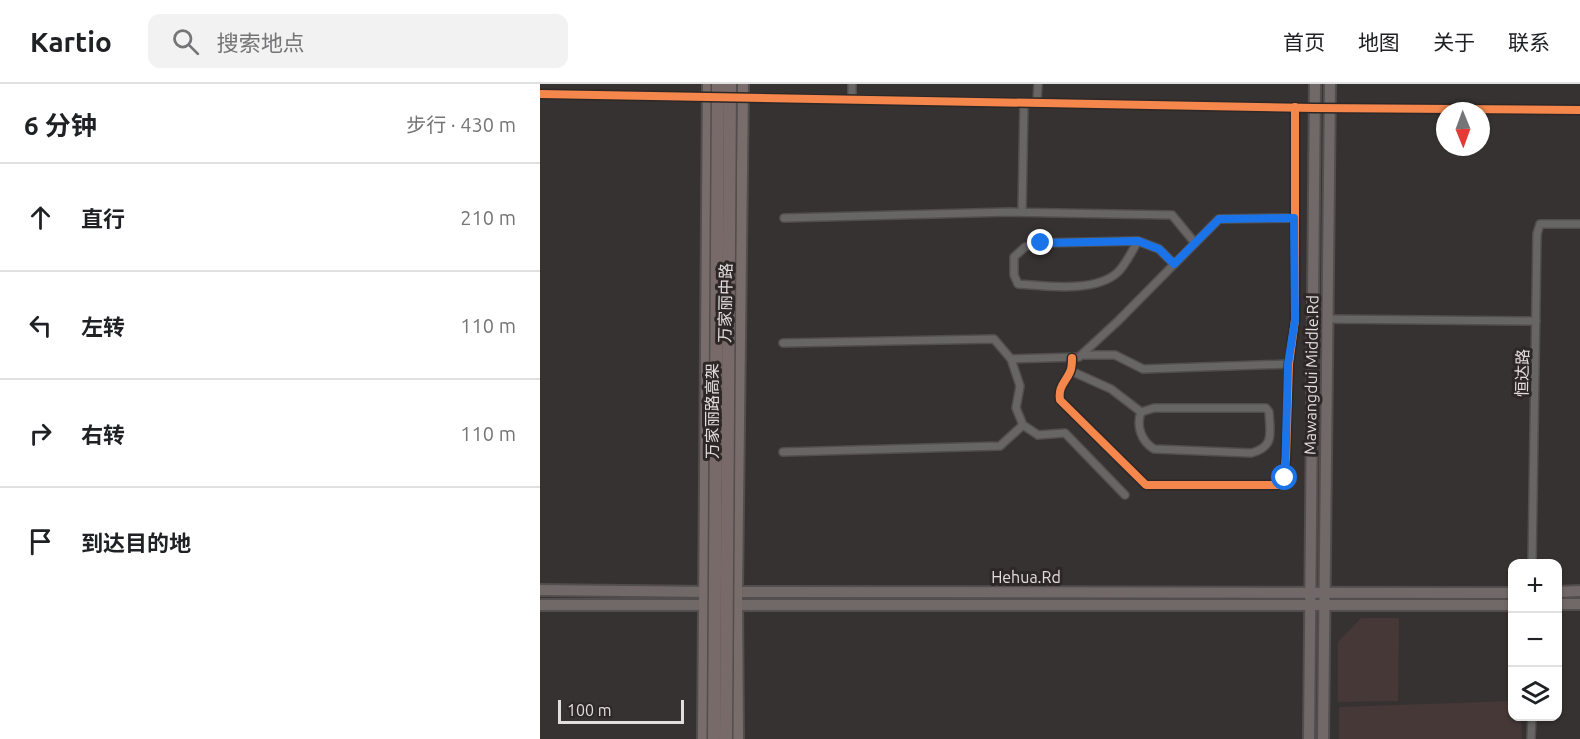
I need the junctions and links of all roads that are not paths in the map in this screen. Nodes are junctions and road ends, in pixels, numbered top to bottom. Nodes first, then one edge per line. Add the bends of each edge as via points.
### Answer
1 (708, 84) edge
2 (718, 84) edge
3 (730, 84) edge
4 (743, 84) edge
5 (852, 84) edge
6 (1038, 84) edge
7 (1315, 84) edge
8 (1329, 84) edge
9 (540, 94) edge
10 (708, 97) junction
11 (743, 97) junction
12 (852, 99) junction
13 (1024, 102) junction
14 (1037, 102) junction
15 (1295, 107) junction
16 (1315, 108) junction
17 (1329, 108) junction
18 (1580, 110) edge
19 (1022, 212) junction
20 (784, 218) dead end
21 (1294, 218) junction
22 (1580, 224) edge
23 (1138, 241) junction
24 (1195, 243) junction
25 (1174, 264) junction
26 (1327, 319) junction
27 (1536, 321) junction
28 (783, 343) dead end
29 (1082, 355) junction
30 (1072, 357) junction
31 (1011, 359) junction
32 (1288, 364) junction
33 (1071, 371) junction
34 (1141, 412) junction
35 (1023, 425) junction
36 (783, 452) dead end
37 (1125, 495) dead end
38 (1532, 559) edge
39 (540, 590) edge
40 (1580, 591) edge
41 (704, 592) junction
42 (737, 592) junction
43 (1562, 592) edge
44 (1508, 593) edge
45 (1310, 594) junction
46 (1324, 594) junction
47 (704, 604) junction
48 (1562, 604) edge
49 (1580, 604) edge
50 (540, 605) edge
51 (737, 605) junction
52 (1508, 605) edge
53 (1310, 606) junction
54 (1324, 606) junction
55 (1532, 721) edge
56 (703, 739) edge
57 (714, 739) edge
58 (726, 739) edge
59 (738, 739) edge
60 (1309, 739) edge
61 (1323, 739) edge
62 (1532, 739) edge

1 - 10 main road, 万家丽中路
2 - 57 highway, 万家丽路高架, bridge
3 - 58 highway, 万家丽路高架, bridge
4 - 11 main road, 万家丽中路
5 - 12 street
6 - 14 street
7 - 16 main road, Mawangdui Middle.Rd
8 - 17 main road, Mawangdui Middle.Rd
9 - 10 street
10 - 11 street
10 - 41 main road, 万家丽中路
11 - 12 street
11 - 42 main road, 万家丽中路
12 - 13 street
13 - 14 street
13 - 19 street
14 - 15 street
15 - 16 street
15 - 21 street
16 - 17 street
16 - 45 main road, Mawangdui Middle.Rd
17 - 18 street
17 - 26 main road, Mawangdui Middle.Rd
19 - 20 street
19 - 24 street via 1172,215
21 - 24 street via 1219,219
21 - 32 street via 1295,320
22 - 27 street, 恒达路 via 1540,224
23 - 23 street via 1119,271 1106,282 1061,287 1018,284 1014,275 1014,257 1025,247 1041,243
23 - 25 street via 1159,249
24 - 25 street
25 - 29 street
26 - 27 street
26 - 46 main road, Mawangdui Middle.Rd
27 - 38 street, 恒达路
28 - 31 street via 994,339
29 - 30 street
29 - 32 street via 1115,355 1143,369
30 - 31 street
30 - 33 street
31 - 35 street via 1020,386 1016,408
32 - 33 street via 1285,478 1277,485 1146,485 1060,400 1061,385
33 - 34 street via 1111,389
34 - 34 street via 1154,408 1263,407 1269,412 1270,441 1251,453 1154,449 1142,437
35 - 36 street via 1000,446
35 - 37 street via 1038,435 1065,433
39 - 41 main road, Hehua.Rd
40 - 43 main road
41 - 42 main road, Hehua.Rd
41 - 47 main road, 万家丽中路
42 - 45 main road, Hehua.Rd
42 - 51 main road, 万家丽中路
44 - 46 main road, Hehua.Rd
45 - 46 main road, Hehua.Rd
45 - 53 main road, Mawangdui Middle.Rd
46 - 54 main road, Mawangdui Middle.Rd
47 - 50 main road, Hehua.Rd
47 - 51 main road, Hehua.Rd
47 - 56 main road, 万家丽中路
48 - 49 main road
51 - 53 main road, Hehua.Rd
51 - 59 main road, 万家丽中路
52 - 54 main road, Hehua.Rd
53 - 54 main road, Hehua.Rd
53 - 60 main road, Mawangdui Middle.Rd
54 - 61 main road, Mawangdui Middle.Rd
55 - 62 street

